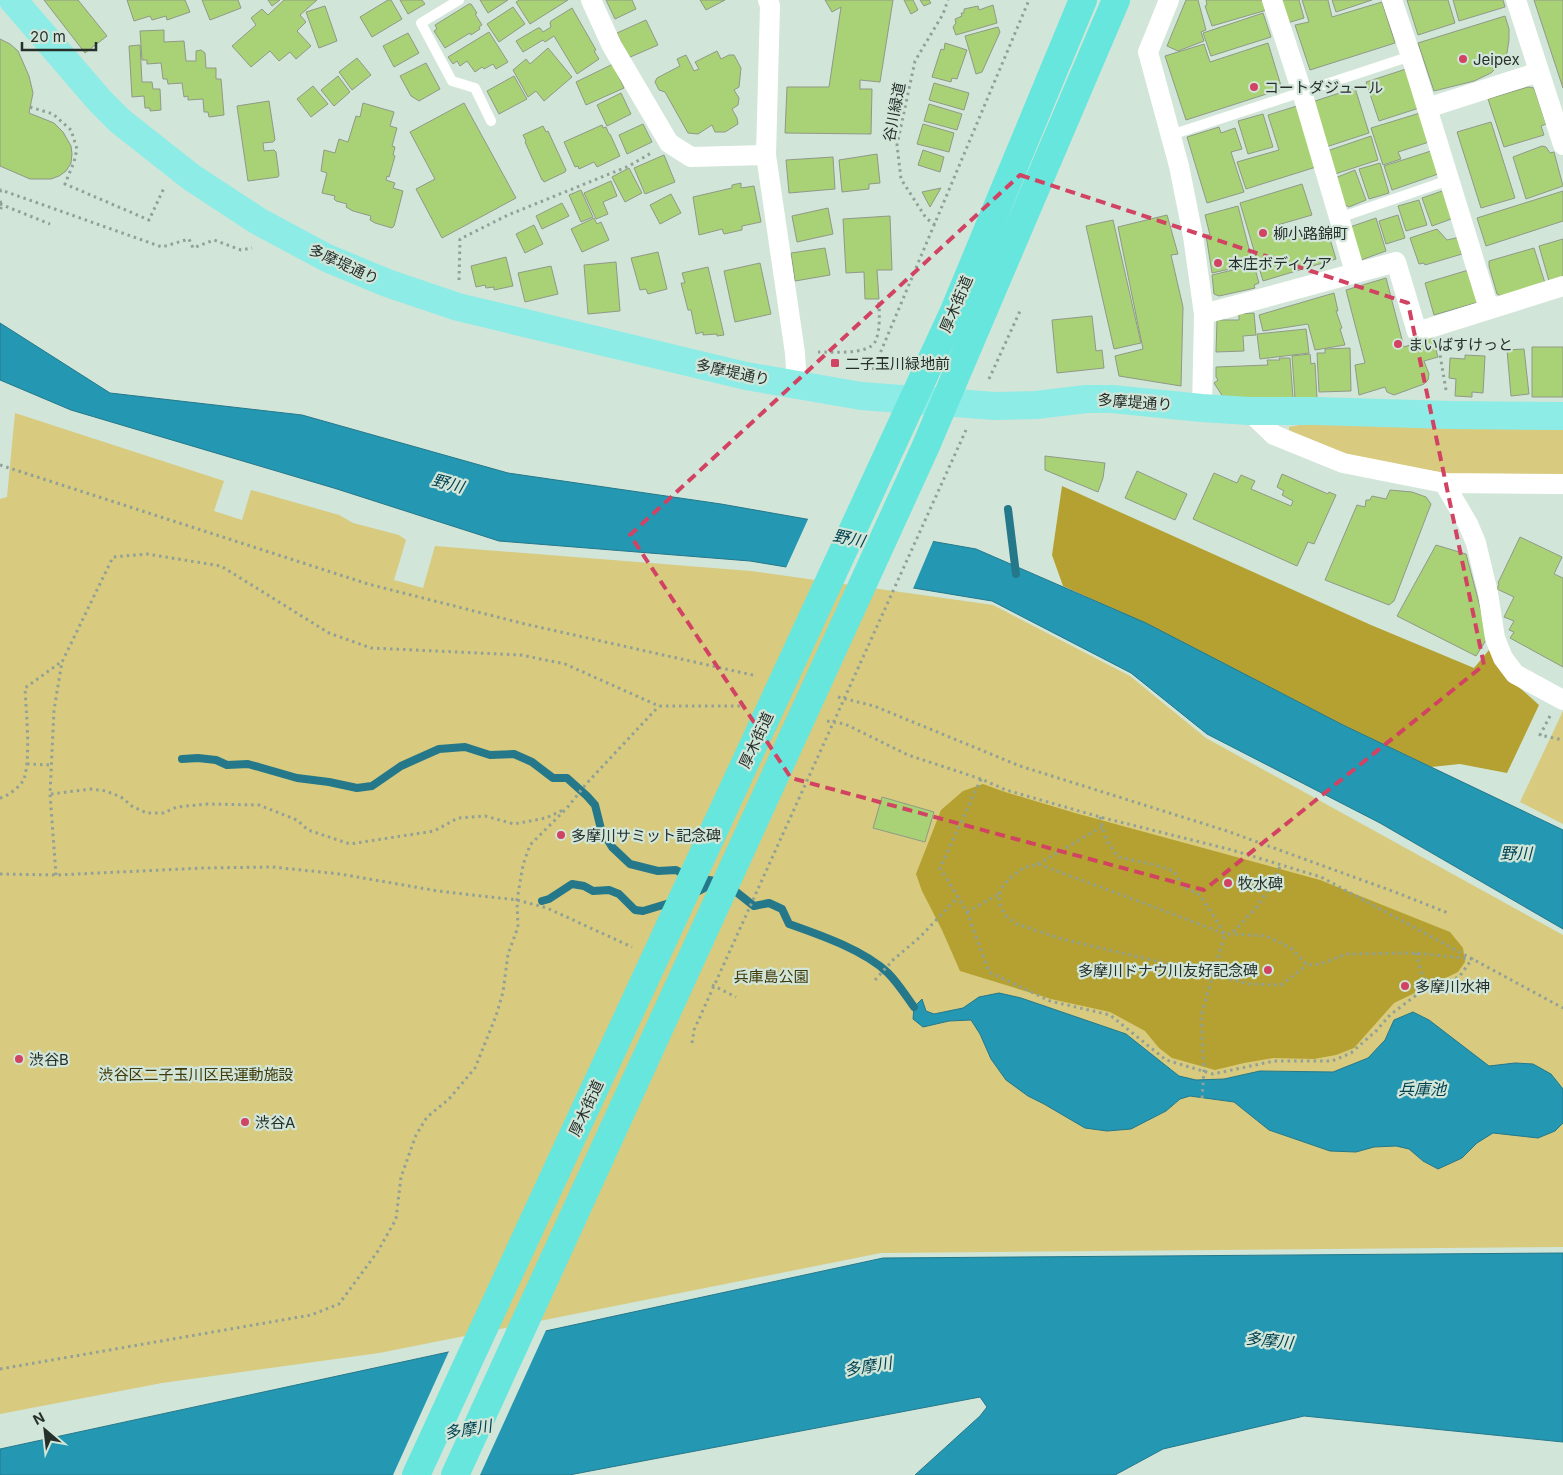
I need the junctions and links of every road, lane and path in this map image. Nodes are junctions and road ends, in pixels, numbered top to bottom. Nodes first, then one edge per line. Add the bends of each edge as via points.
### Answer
1 (13, 0) edge
2 (459, 0) edge
3 (591, 0) edge
4 (768, 0) edge
5 (948, 0) edge
6 (1029, 0) edge
7 (1083, 0) edge
8 (1116, 0) edge
9 (1169, 0) edge
10 (1272, 0) edge
11 (1392, 0) edge
12 (1516, 0) edge
13 (1412, 56) junction
14 (1539, 72) junction
15 (1302, 92) junction
16 (30, 107) dead end
17 (1427, 108) junction
18 (490, 121) dead end
19 (1171, 136) junction
20 (669, 143) junction
21 (1563, 145) edge
22 (766, 154) junction
23 (1449, 180) junction
24 (166, 185) dead end
25 (0, 192) edge
26 (1, 203) edge
27 (0, 211) edge
28 (1339, 218) junction
29 (50, 224) dead end
30 (935, 225) junction
31 (258, 243) dead end
32 (1355, 272) junction
33 (1563, 286) edge
34 (879, 298) dead end
35 (458, 307) junction
36 (1489, 309) junction
37 (1020, 311) dead end
38 (1204, 314) junction
39 (1436, 326) junction
40 (795, 352) junction
41 (987, 384) dead end
42 (797, 386) junction
43 (862, 396) junction
44 (1202, 408) junction
45 (1249, 411) junction
46 (1450, 415) junction
47 (1563, 416) edge
48 (966, 429) dead end
49 (0, 465) edge
50 (1444, 483) junction
51 (1563, 484) edge
52 (761, 677) dead end
53 (836, 697) dead end
54 (1563, 700) edge
55 (659, 706) dead end
56 (1540, 735) dead end
57 (1563, 740) edge
58 (27, 764) junction
59 (51, 765) junction
60 (980, 779) dead end
61 (50, 794) junction
62 (0, 798) edge
63 (568, 808) junction
64 (1100, 817) dead end
65 (1103, 826) junction
66 (1038, 864) junction
67 (1281, 865) dead end
68 (0, 874) edge
69 (56, 875) junction
70 (999, 894) junction
71 (958, 897) junction
72 (517, 900) junction
73 (967, 912) junction
74 (1448, 913) dead end
75 (1225, 934) junction
76 (1231, 934) junction
77 (640, 951) dead end
78 (1416, 953) junction
79 (1307, 965) junction
80 (1212, 974) junction
81 (875, 980) dead end
82 (710, 984) dead end
83 (1431, 989) junction
84 (736, 997) dead end
85 (692, 1043) dead end
86 (1204, 1071) junction
87 (1202, 1098) dead end
88 (0, 1368) edge
89 (416, 1475) edge
90 (455, 1475) edge

1 - 35 main road, 多摩堤通り via 120,121 191,177 258,221 327,258
2 - 18 lane via 421,23 452,80 475,88
3 - 20 street via 612,46
4 - 22 street
5 - 30 path, 谷川緑道 via 915,62 897,145 902,178 926,218
6 - 30 path
7 - 89 highway, 厚木街道 via 954,311
8 - 90 highway, 厚木街道 via 925,448
9 - 19 street via 1148,52
10 - 15 street
11 - 13 street
12 - 14 street
13 - 15 lane
13 - 17 street
14 - 17 street
14 - 21 street
15 - 19 lane
15 - 28 street
16 - 24 path via 53,114 71,130 77,149 65,184 149,220
17 - 23 street
19 - 38 street via 1193,236
20 - 22 street via 691,158
20 - 35 path via 629,166 508,215 460,239
22 - 40 street
23 - 28 lane
23 - 36 street
25 - 31 path via 162,246 189,238 193,248 214,240 241,250 254,248
26 - 27 path
26 - 29 path
28 - 32 street
30 - 43 path
32 - 38 street
32 - 39 street via 1396,262 1417,332
33 - 36 street
34 - 40 path via 875,342 868,349
35 - 42 main road, 多摩堤通り
36 - 39 street
37 - 41 path
38 - 44 street
39 - 46 path
40 - 42 street
42 - 43 main road, 多摩堤通り
43 - 44 main road, 多摩堤通り via 995,406 1112,398
44 - 45 main road, 多摩堤通り
45 - 46 main road, 多摩堤通り
45 - 50 street via 1274,435 1343,463
46 - 47 main road, 多摩堤通り
48 - 85 path via 694,1030
49 - 52 path via 368,584 525,624
50 - 51 street
50 - 54 street via 1476,543 1495,638 1503,658 1515,674
53 - 74 path via 874,706 1020,766 1227,832
55 - 63 path via 586,784
56 - 57 path
58 - 59 path
58 - 59 path via 25,688 62,662 54,710
58 - 62 path via 23,782
59 - 61 path
60 - 71 path via 940,868
61 - 63 path via 106,790 147,813 208,804 259,805 297,820 308,830 350,844 434,831 458,818 485,816 514,824 546,818
61 - 69 path
63 - 72 path via 530,845
64 - 65 path
65 - 66 path
65 - 75 path via 1106,840 1118,857 1174,871 1182,886 1200,895
66 - 70 path via 1023,868 1009,879
66 - 75 path
67 - 76 path via 1256,908
68 - 69 path
69 - 72 path via 272,868 340,874 438,891
70 - 73 path
70 - 80 path via 999,903 1005,914 1017,924 1062,939
71 - 73 path
71 - 81 path
72 - 77 path via 547,908
72 - 88 path via 518,927 508,954 503,992 475,1068 449,1099 427,1117 416,1135 401,1177 396,1219 378,1251 339,1304 312,1316
73 - 86 path via 989,972 1050,1001 1110,1015 1166,1060
75 - 76 path
75 - 80 path
76 - 79 path via 1266,936 1292,948
78 - 79 path via 1347,954
78 - 83 path via 1421,972
78 - 83 path via 1472,959 1459,977
79 - 80 path via 1281,985 1248,984
80 - 86 path via 1201,1015
82 - 84 path
83 - 86 path via 1420,993 1390,1015 1351,1053 1332,1061 1274,1061 1213,1074
86 - 87 path

